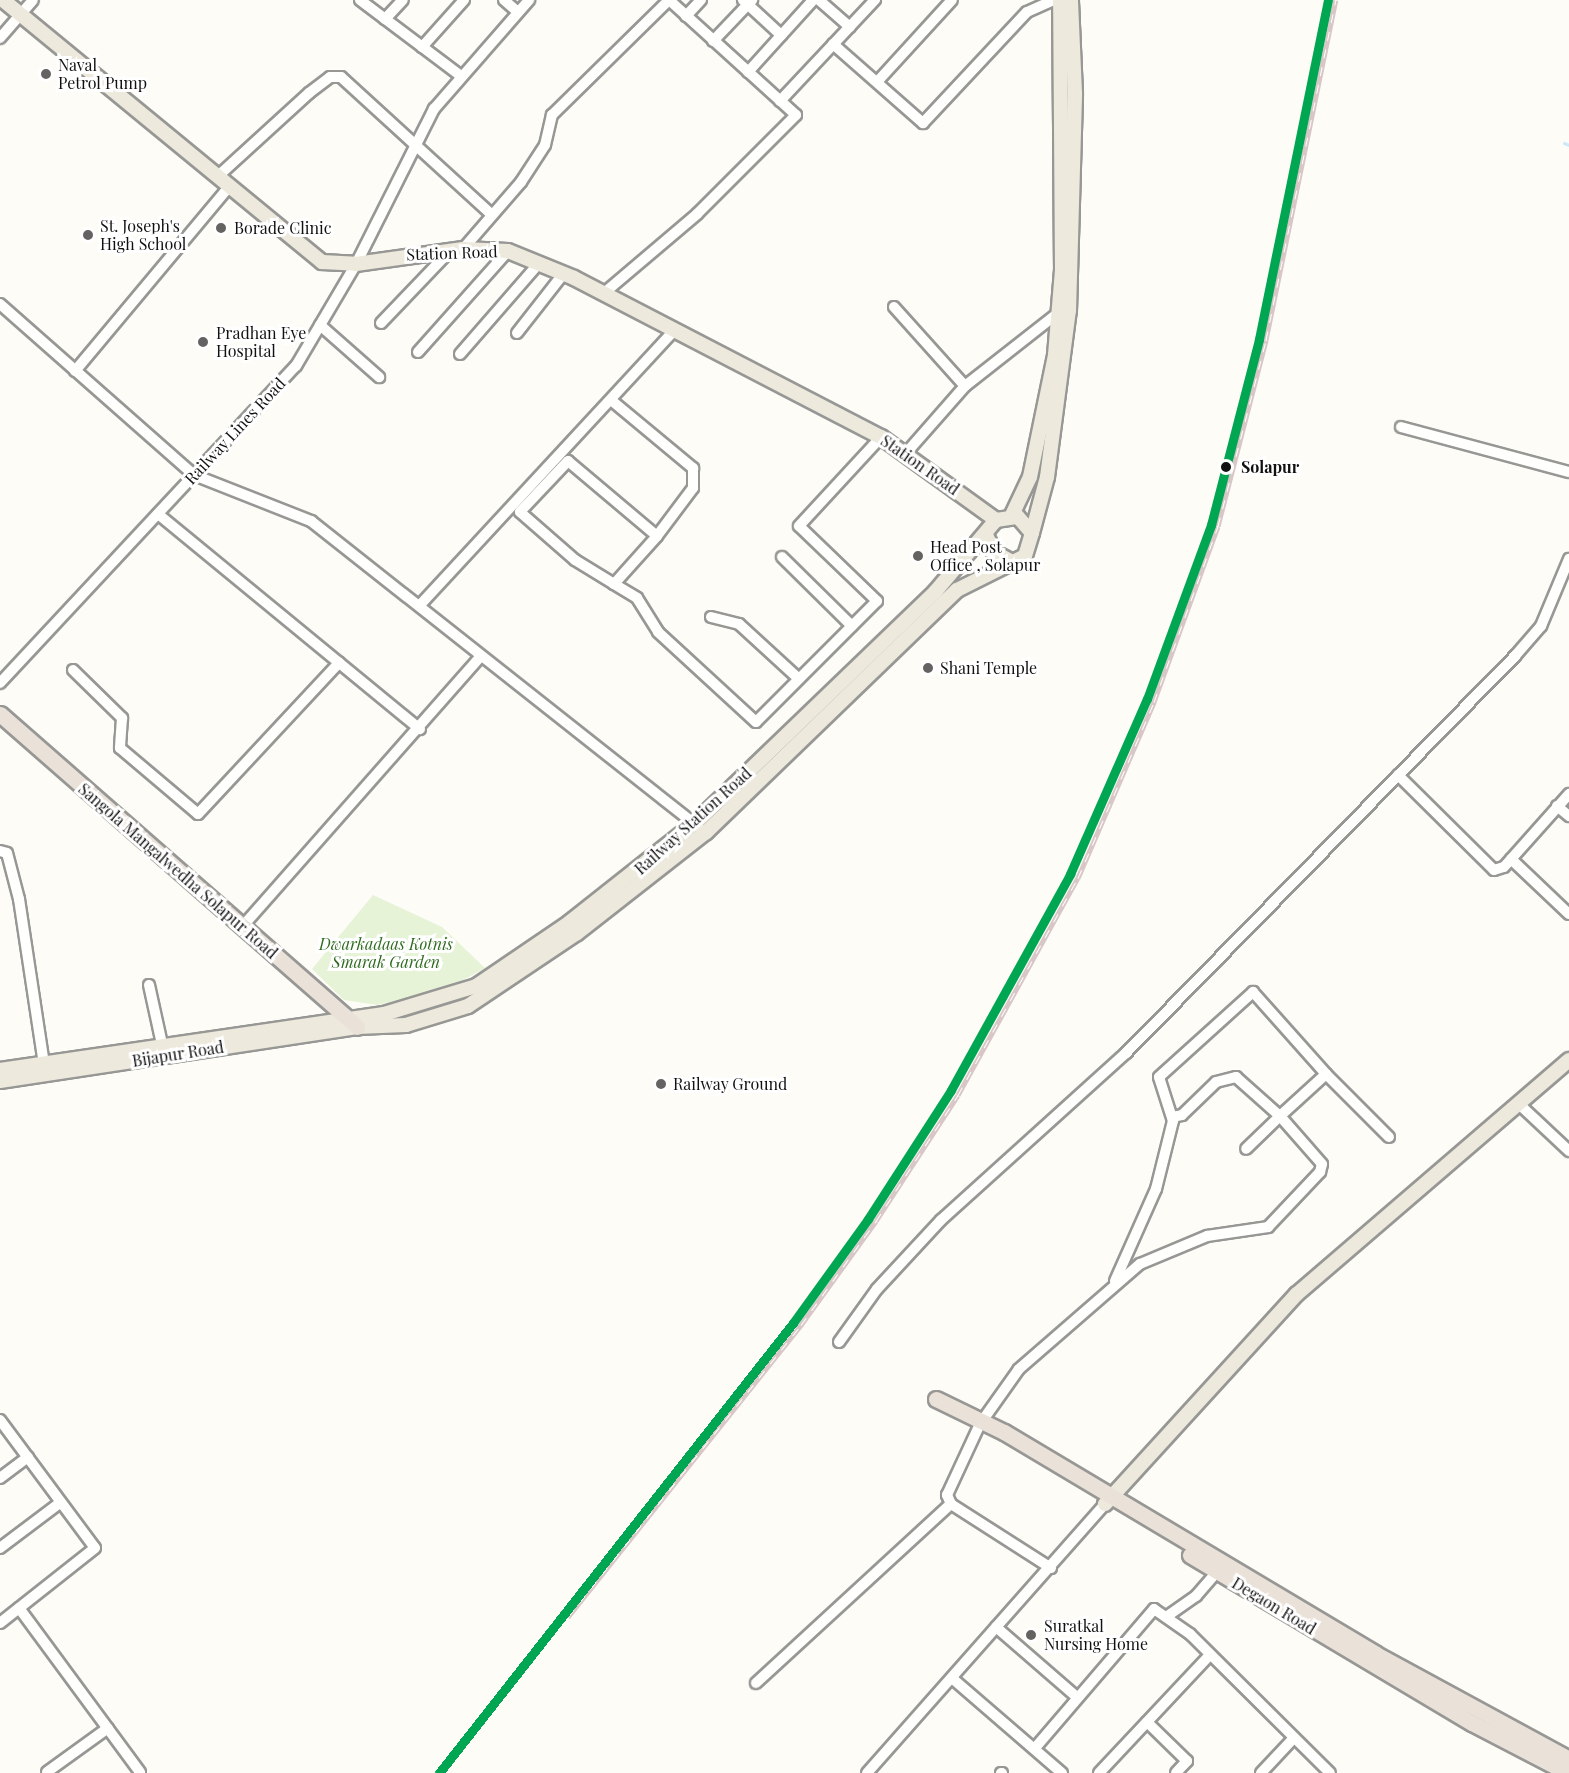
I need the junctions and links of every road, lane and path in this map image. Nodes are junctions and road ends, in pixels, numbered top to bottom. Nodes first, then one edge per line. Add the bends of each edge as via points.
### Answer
1 (3, 0) edge
2 (33, 0) edge
3 (360, 0) edge
4 (403, 0) edge
5 (464, 0) edge
6 (504, 0) edge
7 (529, 0) edge
8 (669, 0) edge
9 (701, 0) edge
10 (813, 0) edge
11 (819, 0) edge
12 (875, 0) edge
13 (952, 0) edge
14 (1054, 0) edge
15 (1060, 0) edge
16 (1071, 0) edge
17 (747, 2) edge
18 (518, 12) junction
19 (20, 14) junction
20 (686, 16) junction
21 (385, 19) junction
22 (850, 27) junction
23 (781, 35) junction
24 (0, 38) edge
25 (713, 41) junction
26 (833, 44) junction
27 (422, 47) junction
28 (748, 72) junction
29 (461, 76) junction
30 (877, 82) junction
31 (780, 101) junction
32 (414, 142) junction
33 (216, 177) junction
34 (229, 187) junction
35 (490, 213) junction
36 (463, 249) junction
37 (508, 251) junction
38 (448, 253) junction
39 (539, 263) junction
40 (356, 264) junction
41 (564, 273) junction
42 (604, 293) junction
43 (0, 304) edge
44 (894, 307) dead end
45 (1058, 313) junction
46 (381, 322) dead end
47 (320, 325) junction
48 (676, 329) junction
49 (517, 333) dead end
50 (418, 352) dead end
51 (460, 354) dead end
52 (75, 371) junction
53 (379, 377) dead end
54 (965, 386) junction
55 (611, 400) junction
56 (1401, 427) dead end
57 (881, 437) junction
58 (907, 452) junction
59 (1569, 472) edge
60 (194, 475) junction
61 (158, 514) junction
62 (1012, 515) junction
63 (996, 520) junction
64 (1032, 532) junction
65 (986, 535) junction
66 (657, 536) junction
67 (782, 557) dead end
68 (1010, 561) junction
69 (1569, 561) edge
70 (614, 584) junction
71 (420, 605) junction
72 (711, 618) dead end
73 (852, 626) junction
74 (481, 656) junction
75 (339, 663) junction
76 (73, 670) dead end
77 (799, 679) junction
78 (0, 683) edge
79 (0, 714) edge
80 (420, 729) junction
81 (1398, 775) junction
82 (1569, 794) edge
83 (1557, 806) junction
84 (1569, 816) edge
85 (695, 823) junction
86 (706, 832) junction
87 (0, 851) edge
88 (1511, 859) junction
89 (1569, 897) edge
90 (1565, 910) edge
91 (242, 927) junction
92 (149, 985) dead end
93 (345, 1016) junction
94 (357, 1027) junction
95 (162, 1044) junction
96 (1569, 1060) edge
97 (45, 1068) junction
98 (0, 1070) edge
99 (1326, 1074) junction
100 (0, 1081) edge
101 (1519, 1104) junction
102 (1280, 1116) junction
103 (1172, 1117) junction
104 (1389, 1137) dead end
105 (1246, 1149) dead end
106 (1569, 1151) edge
107 (1115, 1282) junction
108 (839, 1342) dead end
109 (936, 1399) dead end
110 (1, 1422) edge
111 (984, 1426) junction
112 (28, 1457) junction
113 (0, 1478) edge
114 (1109, 1500) junction
115 (61, 1502) junction
116 (951, 1504) junction
117 (0, 1548) edge
118 (1221, 1567) junction
119 (1051, 1568) junction
120 (19, 1608) junction
121 (1166, 1617) junction
122 (0, 1623) edge
123 (996, 1628) junction
124 (1210, 1655) junction
125 (953, 1679) junction
126 (756, 1683) dead end
127 (1078, 1698) junction
128 (1147, 1722) junction
129 (108, 1728) junction
130 (1292, 1740) junction
131 (1035, 1748) junction
132 (1569, 1759) edge
133 (47, 1772) edge
134 (140, 1772) edge
135 (869, 1772) edge
136 (1062, 1773) edge
137 (1099, 1773) edge
138 (1176, 1773) edge
139 (1261, 1773) edge
140 (1330, 1773) edge
141 (1568, 1773) edge

1 - 19 main road, Station Road
2 - 19 street
3 - 21 street
4 - 21 street
5 - 27 street
6 - 18 street
7 - 18 street, Railway Lines Road
8 - 20 street
8 - 35 street via 552,114 545,145 521,182
9 - 20 street
10 - 23 street
11 - 22 street
12 - 22 street
13 - 30 street
14 - 30 street via 1027,12 923,123
15 - 45 main road
16 - 64 main road via 1075,93 1069,311 1047,477
17 - 23 street
17 - 25 street
18 - 29 street, Railway Lines Road
19 - 24 street
19 - 33 main road, Station Road
20 - 25 street
21 - 27 street
22 - 26 street
23 - 28 street
25 - 28 street
26 - 30 street
26 - 31 street
27 - 29 street
28 - 31 street
29 - 32 street, Railway Lines Road
31 - 42 street via 796,116 697,214
32 - 33 street via 357,87 330,77
32 - 35 street
32 - 40 street, Railway Lines Road
33 - 34 main road, Station Road
34 - 40 main road, Station Road via 322,262
34 - 52 street
35 - 36 street
36 - 37 main road, Station Road
36 - 38 main road, Station Road
37 - 39 main road, Station Road
37 - 50 street
38 - 40 main road, Station Road
38 - 46 street
39 - 41 main road, Station Road
39 - 51 street
40 - 47 street, Railway Lines Road
41 - 42 main road, Station Road
41 - 49 street
42 - 48 main road, Station Road
43 - 52 street
44 - 54 street
45 - 54 street
45 - 62 main road via 1050,397 1030,477
47 - 53 street
47 - 60 street, Railway Lines Road via 296,366
48 - 55 street
48 - 57 main road, Station Road
52 - 60 street
54 - 58 street
55 - 66 street via 693,468 693,488
55 - 71 street
56 - 59 street
57 - 58 main road, Station Road
57 - 73 street via 800,526 877,601
58 - 63 main road, Station Road
60 - 61 street, Railway Lines Road
60 - 71 street via 311,521
61 - 75 street
61 - 78 street, Railway Lines Road
62 - 63 main road
62 - 64 main road
63 - 65 main road
64 - 68 main road via 1028,552
65 - 68 main road via 994,552
65 - 85 main road, Railway Station Road via 935,592
66 - 70 street
66 - 70 street via 568,461 520,512 574,560
67 - 73 street
68 - 86 main road, Railway Station Road via 957,591
69 - 81 street via 1541,626
70 - 77 street via 637,598 658,632 756,722
71 - 74 street
72 - 77 street via 739,624
73 - 77 street
74 - 80 street
74 - 85 street
75 - 76 street via 198,814 120,748 122,718
75 - 80 street
79 - 91 highway, Sangola Mangalwedha Solapur Road
80 - 91 street
81 - 88 street via 1488,867 1498,870
81 - 108 street via 1126,1053 940,1220 877,1289
82 - 83 street
83 - 84 street
83 - 88 street
85 - 86 street
85 - 93 main road, Railway Station Road via 570,922 476,986 384,1014
86 - 94 main road, Railway Station Road via 577,933 468,1006 406,1025
87 - 97 street via 7,853 19,899
88 - 90 street
89 - 90 street
91 - 93 highway, Sangola Mangalwedha Solapur Road
92 - 95 street
93 - 94 highway, Sangola Mangalwedha Solapur Road
93 - 95 main road, Railway Station Road
94 - 97 main road, Bijapur Road
95 - 97 main road, Railway Station Road
96 - 101 main road
97 - 98 main road
97 - 100 main road, Bijapur Road
99 - 102 street
99 - 103 street via 1253,992 1159,1077 1157,1085
99 - 104 street
101 - 106 street
101 - 114 main road via 1297,1294
102 - 103 street via 1247,1085 1229,1076 1216,1082 1182,1115
102 - 105 street
102 - 107 street via 1322,1164 1268,1227 1243,1227 1185,1243
103 - 107 street via 1156,1189
107 - 111 street via 1019,1369
109 - 111 highway, Degaon Road
110 - 112 street
111 - 114 highway, Degaon Road
111 - 116 street via 948,1486
112 - 113 street
112 - 115 street
114 - 118 highway, Degaon Road
114 - 119 street
115 - 117 street
115 - 120 street via 95,1548
116 - 119 street
116 - 126 street
118 - 121 street
118 - 132 highway, Degaon Road
118 - 141 highway, Degaon Road via 1472,1723
119 - 123 street
120 - 122 street
120 - 129 street
121 - 124 street
121 - 127 street via 1154,1609
123 - 125 street
123 - 127 street
124 - 128 street
124 - 130 street
125 - 131 street
125 - 135 street
127 - 131 street
128 - 137 street
128 - 138 street via 1187,1761
129 - 133 street
129 - 134 street
130 - 139 street
130 - 140 street
131 - 136 street

